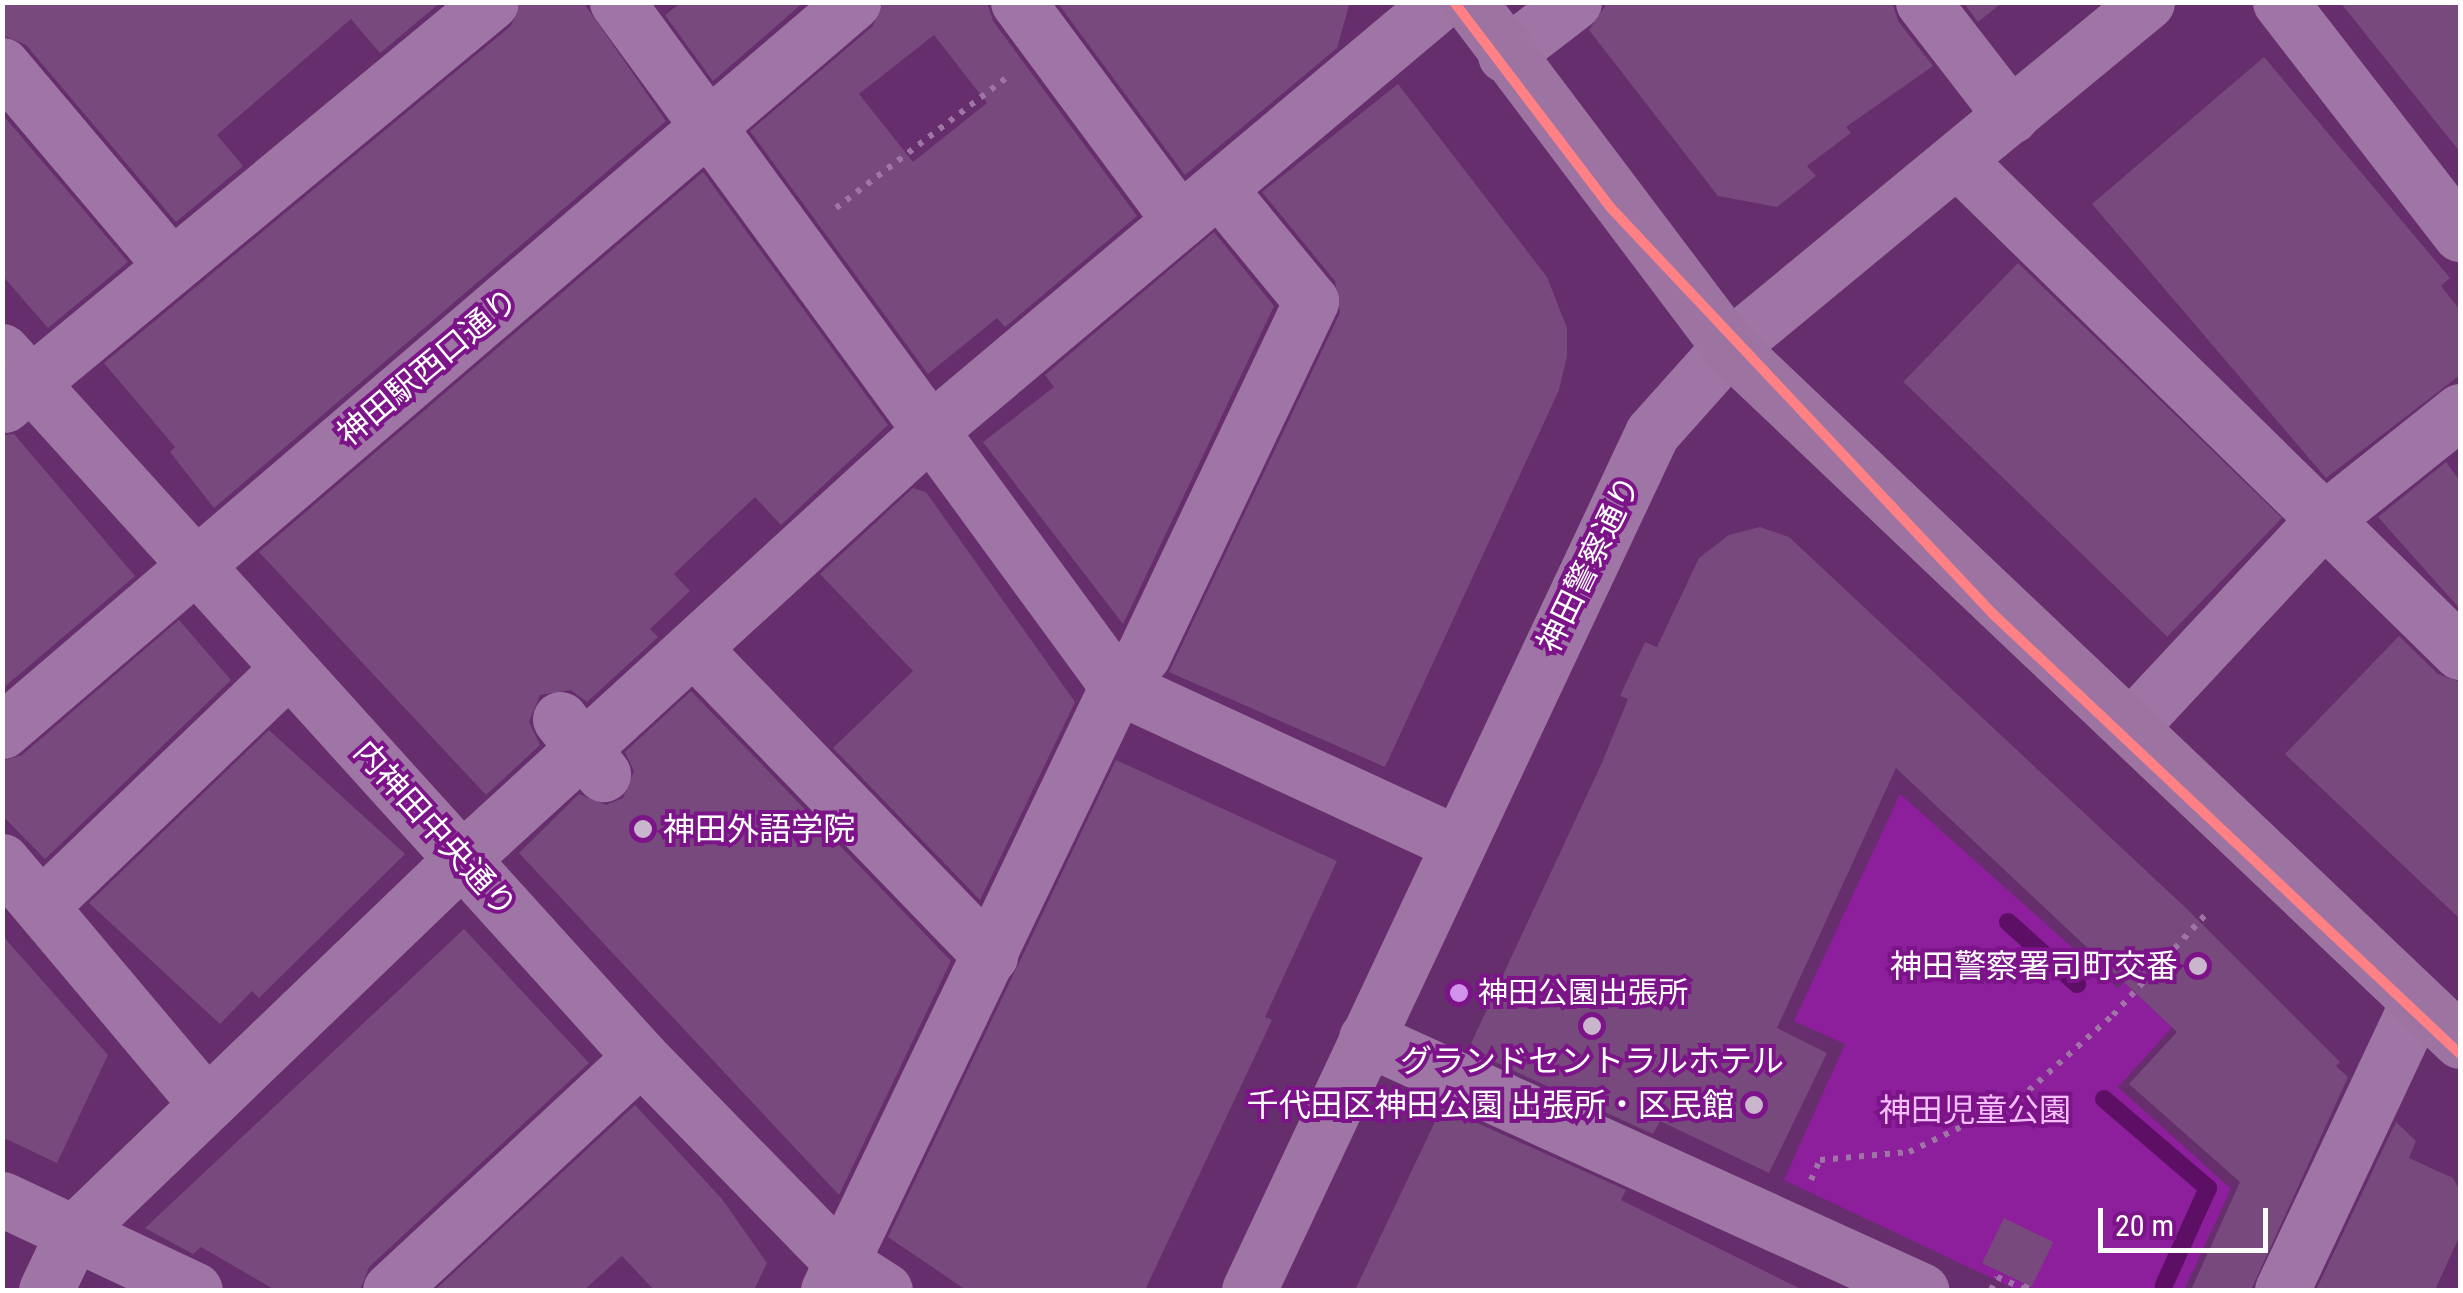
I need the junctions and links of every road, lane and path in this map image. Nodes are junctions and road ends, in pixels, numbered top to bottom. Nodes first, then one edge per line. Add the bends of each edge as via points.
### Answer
1 (491, 2) edge
2 (617, 2) edge
3 (853, 2) edge
4 (1440, 2) edge
5 (1469, 2) edge
6 (1574, 2) edge
7 (1923, 2) edge
8 (2147, 2) edge
9 (2280, 2) edge
10 (1034, 24) edge
11 (1506, 54) junction
12 (2, 65) edge
13 (2011, 116) junction
14 (709, 128) junction
15 (1957, 160) junction
16 (1199, 205) junction
17 (2460, 234) edge
18 (793, 240) junction
19 (172, 266) junction
20 (1729, 347) junction
21 (12, 380) edge
22 (2460, 411) edge
23 (933, 428) junction
24 (2321, 522) junction
25 (194, 568) junction
26 (693, 648) junction
27 (2460, 652) edge
28 (288, 669) junction
29 (1117, 686) junction
30 (560, 719) dead end
31 (2130, 727) junction
32 (2, 731) edge
33 (602, 774) dead end
34 (1454, 842) junction
35 (463, 858) junction
36 (2, 861) edge
37 (43, 904) junction
38 (2207, 913) dead end
39 (990, 956) junction
40 (2418, 1001) junction
41 (1366, 1038) junction
42 (2460, 1041) edge
43 (642, 1057) junction
44 (205, 1102) junction
45 (1806, 1190) dead end
46 (2, 1200) edge
47 (73, 1233) junction
48 (851, 1281) edge
49 (2028, 1283) dead end
50 (46, 1290) edge
51 (195, 1290) edge
52 (390, 1290) edge
53 (1249, 1290) edge
54 (1922, 1290) edge
55 (1991, 1290) edge
56 (2282, 1290) edge

1 - 19 street
2 - 14 street
3 - 14 street, 神田駅西口通り
4 - 16 street
5 - 11 main road
6 - 11 street
7 - 13 street
8 - 13 street, 神田警察通り
9 - 17 street
10 - 16 street
10 - 18 path
11 - 20 main road
12 - 19 street
13 - 15 street, 神田警察通り
14 - 18 street
14 - 25 street, 神田駅西口通り
15 - 20 street, 神田警察通り
15 - 24 street
16 - 23 street
16 - 29 street via 1311,300 1143,655
18 - 23 street
19 - 21 street
20 - 31 main road
20 - 34 street, 神田警察通り via 1652,433
21 - 25 street, 内神田中央通り
22 - 24 street
23 - 26 street
23 - 29 street
24 - 27 street
24 - 31 street
25 - 28 street, 内神田中央通り
25 - 32 street, 神田駅西口通り
26 - 35 street
26 - 39 street
28 - 35 street, 内神田中央通り
28 - 37 street
29 - 34 street
29 - 39 street
30 - 33 street, bridge
31 - 40 main road
34 - 41 street, 神田警察通り
35 - 43 street, 内神田中央通り
35 - 44 street
36 - 37 street
37 - 44 street
38 - 45 path via 2113,1015 2019,1099 1908,1152 1820,1160
39 - 48 street
40 - 42 main road
40 - 56 street
41 - 53 street, 神田警察通り
41 - 54 street
43 - 48 street, 内神田中央通り
43 - 52 street
44 - 47 street
46 - 47 street
47 - 50 street
47 - 51 street
49 - 55 path via 2025,1289 1997,1276

